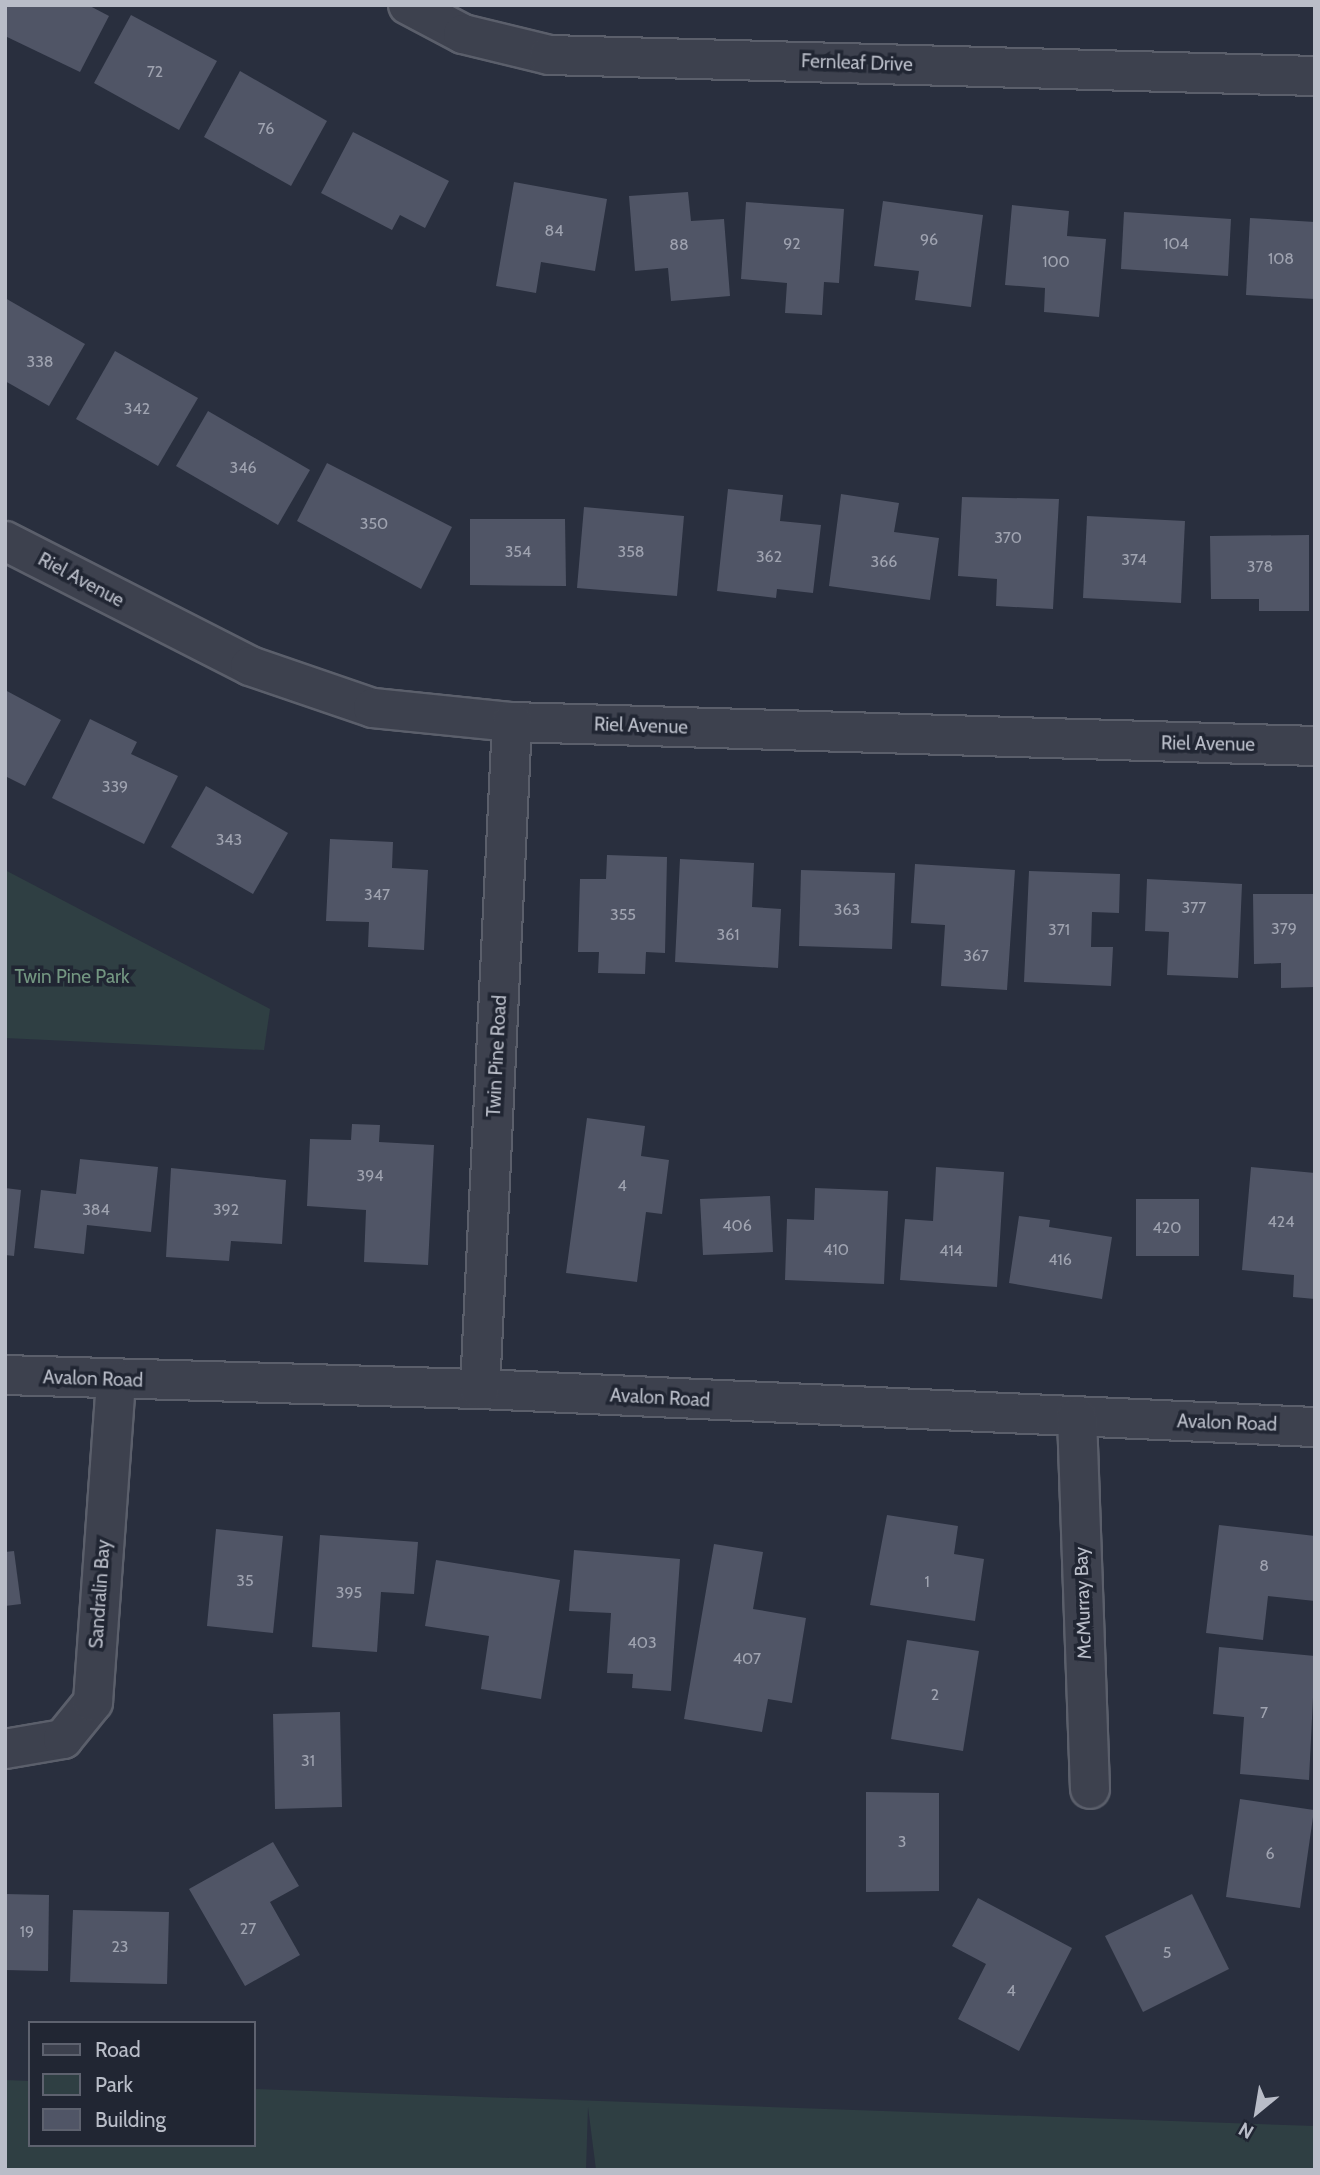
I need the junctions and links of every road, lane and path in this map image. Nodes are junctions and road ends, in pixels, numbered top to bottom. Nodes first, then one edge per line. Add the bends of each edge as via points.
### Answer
1 (408, 5) edge
2 (1315, 76) edge
3 (5, 541) edge
4 (512, 722) junction
5 (1315, 746) edge
6 (5, 1376) edge
7 (116, 1381) junction
8 (480, 1390) junction
9 (1077, 1417) junction
10 (1315, 1427) edge
11 (5, 1749) edge
12 (1090, 1788) dead end

1 - 2 street, Fernleaf Drive via 463,34 549,55
3 - 4 street, Riel Avenue via 250,666 373,708
4 - 5 street, Riel Avenue
4 - 8 street, Twin Pine Road
6 - 7 street, Avalon Road
7 - 8 street, Avalon Road
7 - 11 street, Sandralin Bay via 93,1702 63,1739
8 - 9 street, Avalon Road
9 - 10 street, Avalon Road
9 - 12 street, McMurray Bay

